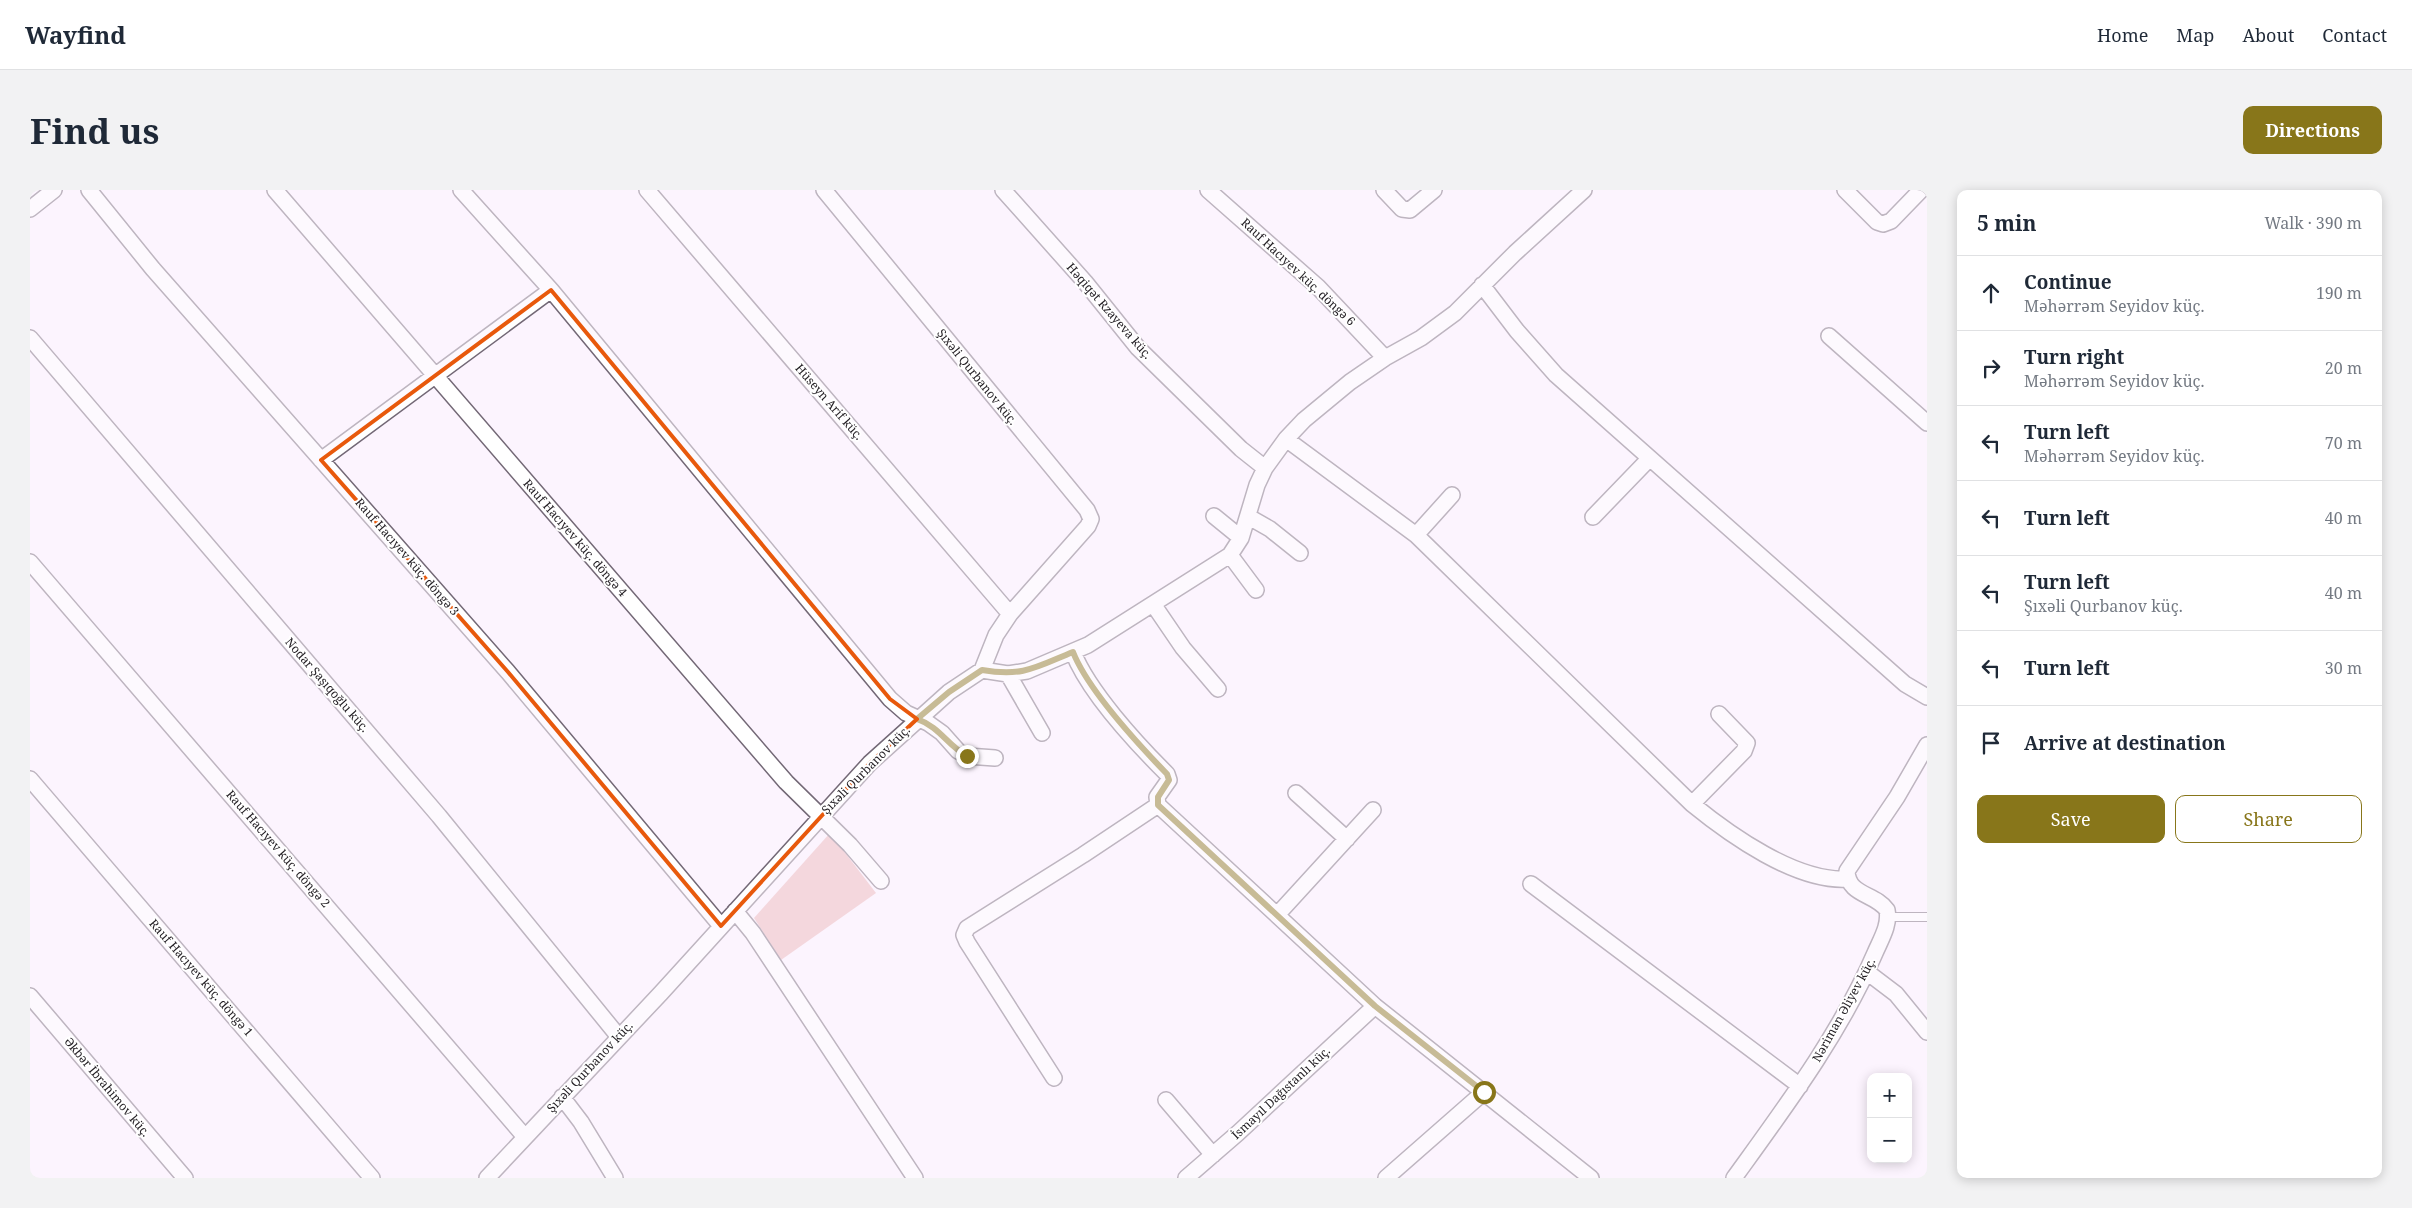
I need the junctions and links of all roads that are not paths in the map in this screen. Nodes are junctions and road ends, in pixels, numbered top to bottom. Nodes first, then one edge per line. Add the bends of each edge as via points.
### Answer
1 (54, 190) edge
2 (89, 190) edge
3 (275, 190) edge
4 (461, 190) edge
5 (647, 190) edge
6 (824, 190) edge
7 (1003, 190) edge
8 (1208, 190) edge
9 (1384, 190) edge
10 (1434, 190) edge
11 (1584, 190) edge
12 (1845, 190) edge
13 (1921, 190) edge
14 (30, 209) edge
15 (1482, 285) junction
16 (550, 290) junction
17 (1829, 336) dead end
18 (30, 338) edge
19 (1385, 358) junction
20 (435, 376) junction
21 (1927, 423) edge
22 (1286, 439) junction
23 (1650, 459) junction
24 (321, 460) junction
25 (1265, 468) junction
26 (1452, 495) dead end
27 (1214, 516) dead end
28 (1249, 516) junction
29 (1593, 517) dead end
30 (1416, 536) junction
31 (1241, 538) junction
32 (1300, 553) dead end
33 (1230, 555) junction
34 (30, 562) edge
35 (1256, 590) dead end
36 (1153, 604) junction
37 (1010, 614) junction
38 (1073, 652) junction
39 (982, 670) junction
40 (1008, 674) junction
41 (1218, 689) dead end
42 (1927, 697) edge
43 (1719, 714) dead end
44 (917, 719) junction
45 (1042, 733) dead end
46 (1926, 751) edge
47 (995, 758) dead end
48 (30, 779) edge
49 (1296, 793) dead end
50 (1692, 804) junction
51 (1158, 805) junction
52 (1373, 810) dead end
53 (821, 815) junction
54 (1347, 839) junction
55 (1847, 879) junction
56 (881, 881) dead end
57 (1531, 884) dead end
58 (735, 911) junction
59 (1277, 915) junction
60 (1927, 916) edge
61 (1889, 917) junction
62 (721, 926) junction
63 (1866, 972) junction
64 (30, 996) edge
65 (1375, 1006) junction
66 (1927, 1032) edge
67 (620, 1037) junction
68 (1054, 1078) dead end
69 (1800, 1086) junction
70 (1484, 1092) junction
71 (562, 1097) junction
72 (1166, 1100) dead end
73 (525, 1137) junction
74 (1213, 1155) junction
75 (185, 1178) edge
76 (372, 1178) edge
77 (487, 1178) edge
78 (615, 1178) edge
79 (915, 1178) edge
80 (1186, 1178) edge
81 (1386, 1178) edge
82 (1591, 1178) edge
83 (1734, 1178) edge

1 - 14 street
2 - 24 street, Rauf Hacıyev küç. döngə 3 via 153,269
3 - 20 street, Rauf Hacıyev küç. döngə 4
4 - 16 street
5 - 37 street, Hüseyn Arif küç.
6 - 37 street, Şıxəli Qurbanov küç. via 1087,510 1091,519
7 - 25 street, Həqiqət Rzayeva küç. via 1085,282 1138,348 1241,450
8 - 19 street, Rauf Hacıyev küç. döngə 6 via 1318,287
9 - 10 street via 1402,209 1410,210
11 - 15 street
12 - 13 street via 1877,222 1883,224 1891,221
15 - 19 street via 1436,328
15 - 23 street via 1556,375
16 - 20 street
16 - 44 street via 890,699
17 - 21 street
18 - 67 street, Nodar Şaşıqoğlu küç. via 433,808
19 - 22 street via 1350,382
20 - 24 street
20 - 53 street, Rauf Hacıyev küç. döngə 4 via 786,782
22 - 25 street
22 - 30 street
23 - 29 street
23 - 42 street via 1905,684
24 - 62 street, Rauf Hacıyev küç. döngə 3 via 508,672
25 - 28 street
26 - 30 street
27 - 31 street
28 - 31 street
28 - 32 street
30 - 50 street
31 - 33 street
33 - 35 street
33 - 36 street
34 - 73 street, Rauf Hacıyev küç. döngə 2
36 - 38 street via 1103,638
36 - 41 street via 1182,648
37 - 39 street, Şıxəli Qurbanov küç. via 996,635
38 - 40 street via 1027,671
38 - 51 street via 1085,676 1138,745 1167,774 1169,780 1158,797
39 - 40 street
39 - 44 street, Şıxəli Qurbanov küç.
40 - 45 street
43 - 50 street via 1747,743 1744,751
44 - 47 street via 942,733 967,756
44 - 53 street, Şıxəli Qurbanov küç.
46 - 55 street via 1850,862
48 - 76 street, Rauf Hacıyev küç. döngə 1
49 - 54 street
50 - 55 street via 1746,843 1780,860 1823,878
51 - 59 street
51 - 68 street via 966,928 964,936 967,942
52 - 54 street
53 - 56 street, Rauf Hacıyev küç. döngə 4
53 - 58 street, Şıxəli Qurbanov küç.
54 - 59 street
55 - 61 street via 1854,889 1884,905
57 - 69 street
58 - 62 street, Şıxəli Qurbanov küç.
58 - 79 street
59 - 65 street
60 - 61 lane
61 - 63 street, Nəriman Əliyev küç.
62 - 67 street, Şıxəli Qurbanov küç.
63 - 66 street via 1896,994
63 - 69 street, Nəriman Əliyev küç.
64 - 75 street, Əkbər İbrahimov küç.
65 - 70 street
65 - 74 street, İsmayıl Dağıstanlı küç.
67 - 71 street, Şıxəli Qurbanov küç.
69 - 83 street, Nəriman Əliyev küç.
70 - 81 street
70 - 82 street
71 - 73 street, Şıxəli Qurbanov küç.
71 - 78 street
72 - 74 street
73 - 77 street, Şıxəli Qurbanov küç.
74 - 80 street, İsmayıl Dağıstanlı küç.

